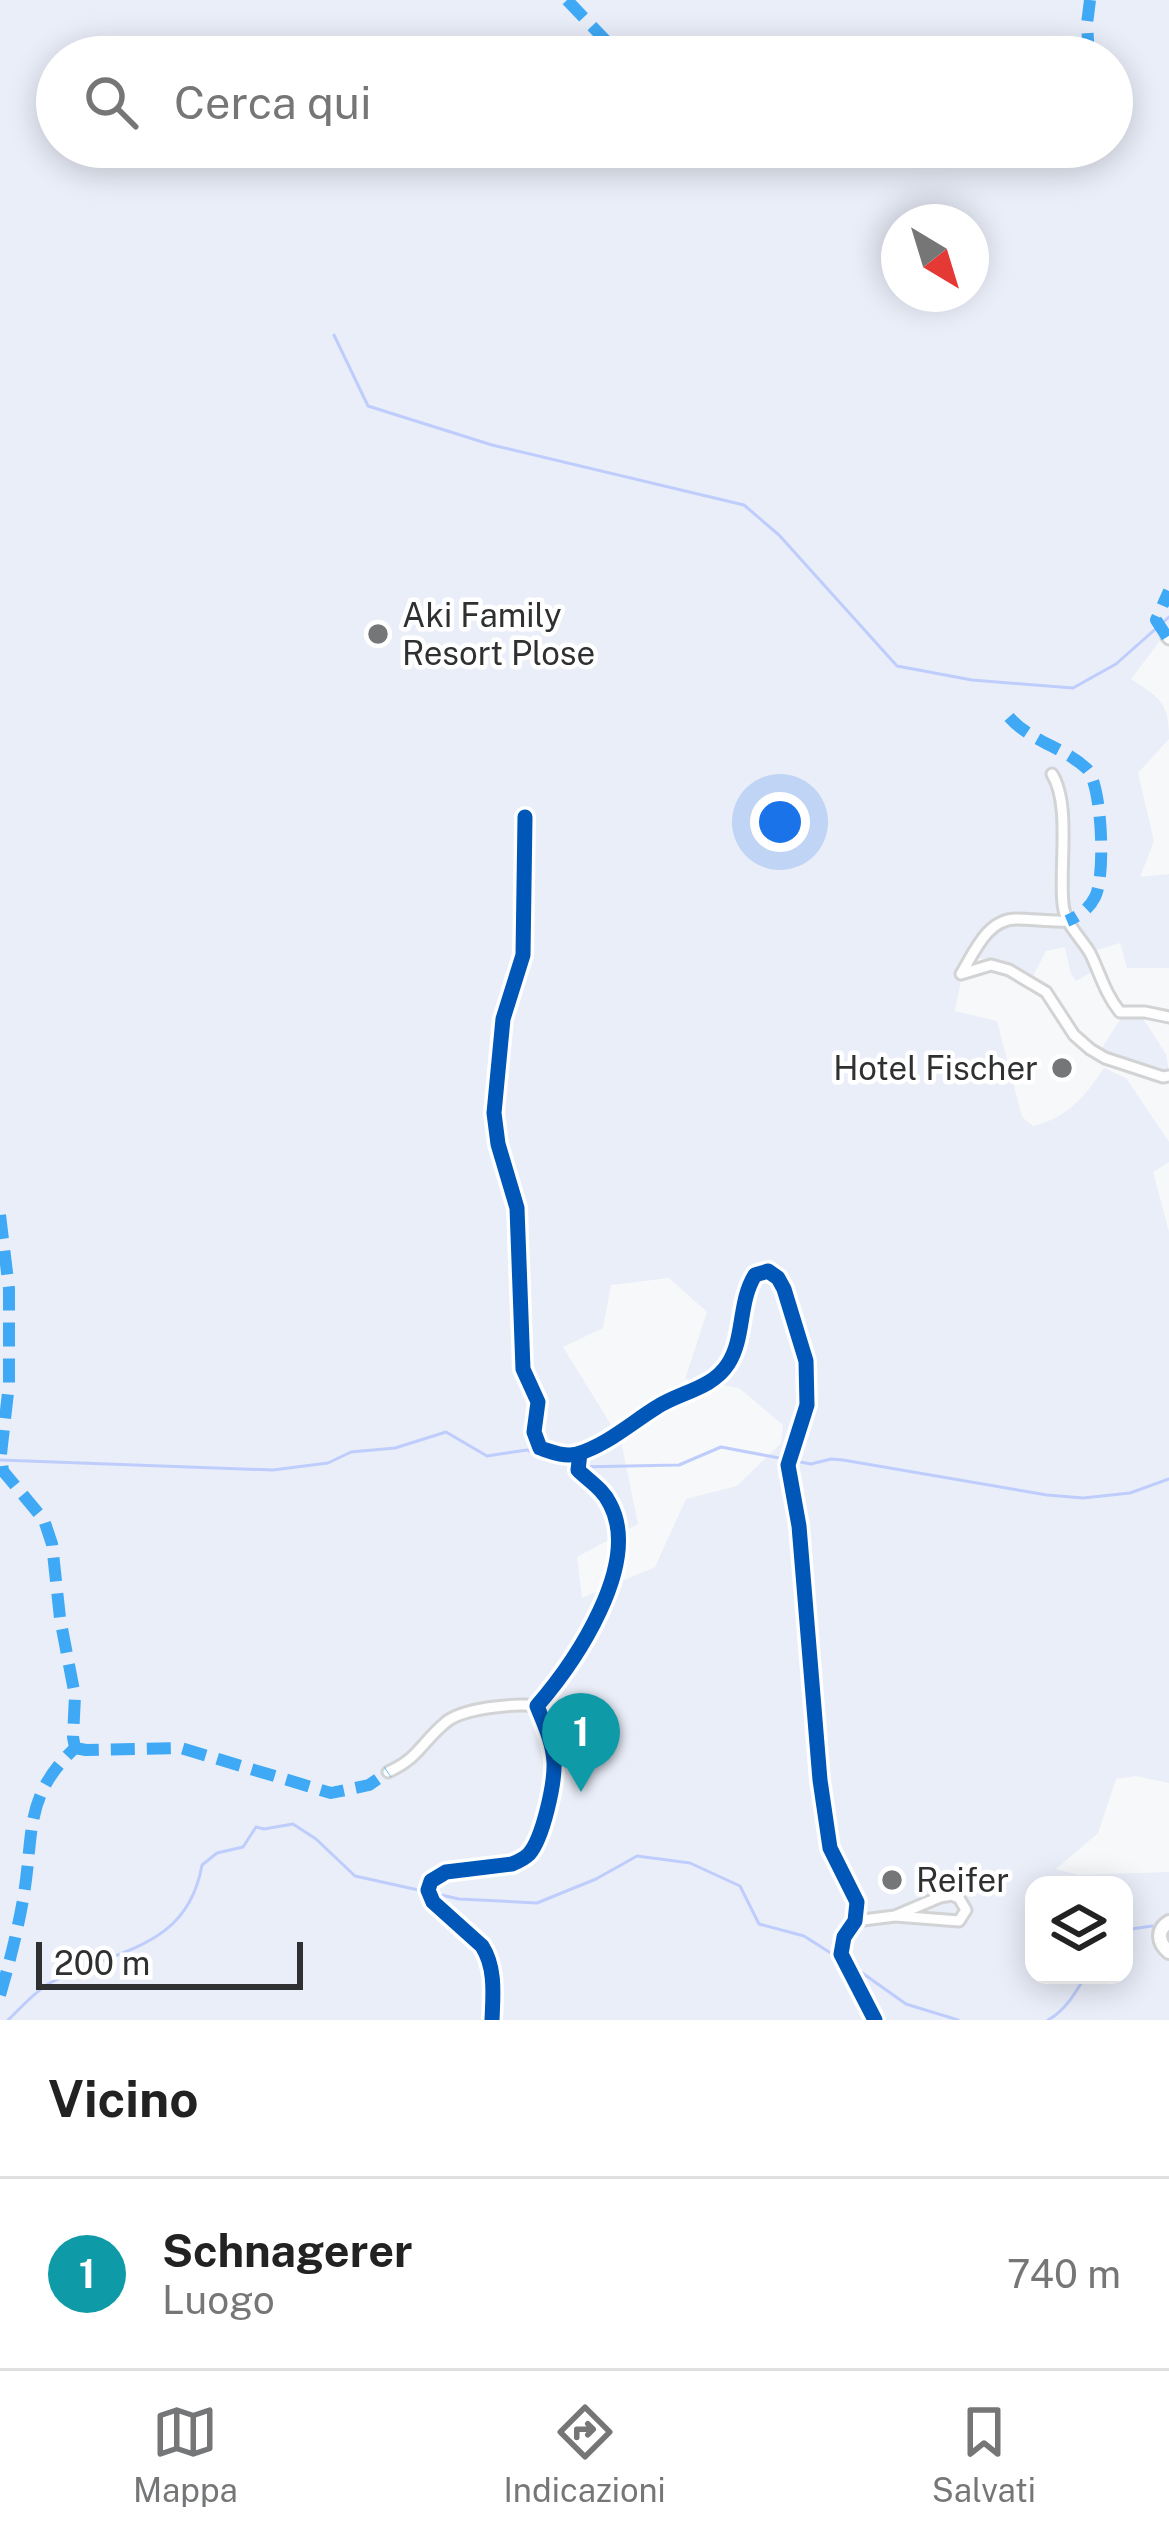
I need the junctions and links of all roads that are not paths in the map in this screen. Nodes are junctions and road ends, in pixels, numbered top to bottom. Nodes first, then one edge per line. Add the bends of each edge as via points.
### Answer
1 (1052, 774) dead end
2 (525, 817) dead end
3 (1067, 921) junction
4 (1169, 1017) edge
5 (1169, 1076) edge
6 (579, 1461) junction
7 (537, 1706) junction
8 (388, 1772) dead end
9 (895, 1916) junction
10 (855, 1921) junction
11 (1169, 1922) edge
12 (1169, 1952) edge
13 (492, 2020) edge
14 (875, 2020) edge

1 - 3 street via 1060,793
2 - 6 street via 524,955 503,1018 494,1113 517,1208 521,1348 538,1402 534,1432 540,1448
3 - 4 street via 1120,1012
3 - 5 street via 1005,920 961,974 991,964 1009,970 1046,992 1096,1054
6 - 7 street via 613,1508 617,1558 573,1661
6 - 10 street via 722,1372 749,1285 767,1271 778,1278 806,1361 807,1405 789,1459 820,1780 830,1847 857,1902
7 - 8 street via 450,1718 415,1757
7 - 13 street via 554,1763 530,1853 430,1881 430,1894 488,1955
9 - 9 street via 959,1921 966,1910 952,1895
9 - 10 street
10 - 14 street via 843,1959
11 - 12 street via 1159,1936

